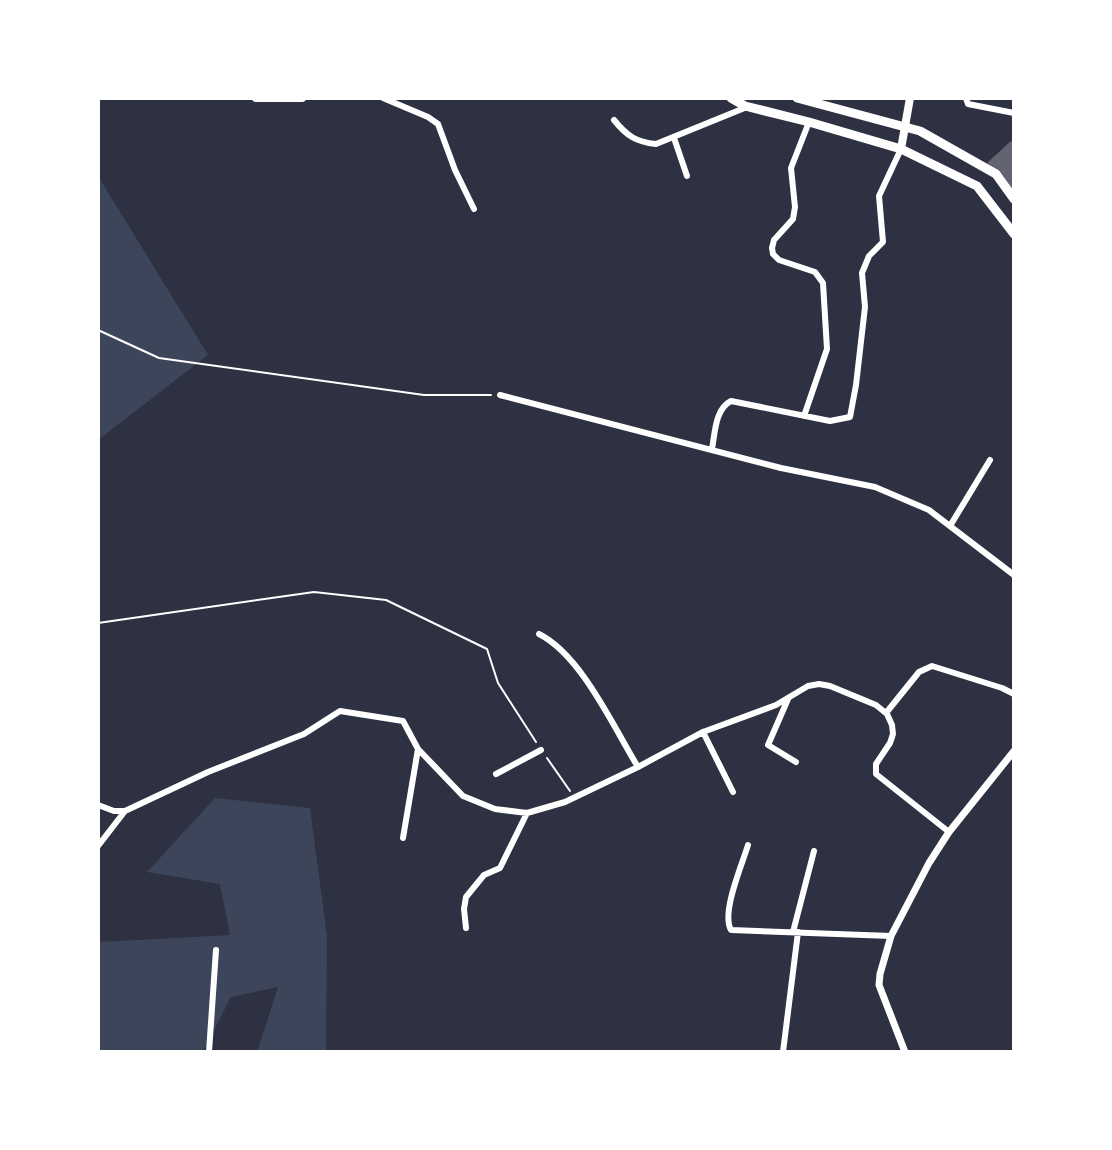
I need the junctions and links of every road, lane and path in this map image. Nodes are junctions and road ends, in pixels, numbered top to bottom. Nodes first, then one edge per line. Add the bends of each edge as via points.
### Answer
1 (302, 98) edge
2 (383, 98) edge
3 (731, 98) edge
4 (797, 98) edge
5 (910, 98) edge
6 (966, 98) edge
7 (262, 99) edge
8 (747, 107) junction
9 (1014, 113) edge
10 (614, 120) dead end
11 (809, 122) junction
12 (904, 126) junction
13 (674, 138) junction
14 (901, 149) junction
15 (687, 176) dead end
16 (1014, 199) edge
17 (474, 209) dead end
18 (1014, 234) edge
19 (98, 330) edge
20 (499, 394) joint
21 (804, 416) junction
22 (712, 449) junction
23 (990, 460) dead end
24 (950, 526) junction
25 (1014, 575) edge
26 (98, 623) edge
27 (539, 634) dead end
28 (1014, 694) edge
29 (789, 697) junction
30 (886, 713) junction
31 (703, 732) junction
32 (418, 749) junction
33 (541, 750) junction
34 (1014, 751) edge
35 (796, 762) dead end
36 (638, 767) junction
37 (496, 774) dead end
38 (733, 792) dead end
39 (575, 797) junction
40 (98, 805) edge
41 (125, 811) junction
42 (527, 813) junction
43 (949, 832) junction
44 (403, 838) dead end
45 (748, 845) dead end
46 (98, 846) edge
47 (814, 851) dead end
48 (466, 928) dead end
49 (795, 932) junction
50 (891, 936) junction
51 (216, 950) dead end
52 (209, 1052) edge
53 (783, 1052) edge
54 (905, 1052) edge

1 - 7 main road
2 - 17 street via 438,124
3 - 8 main road
4 - 12 main road
5 - 12 main road
6 - 9 street via 968,104
8 - 11 main road
8 - 13 street
10 - 13 street via 633,139 656,144
11 - 14 main road
11 - 21 street via 791,168 793,219 772,246 777,259 815,272 823,283 827,349
12 - 14 main road
12 - 16 main road via 996,174
13 - 15 street
14 - 18 main road via 977,186
14 - 21 street via 879,196 883,242 869,256 862,273 865,307 852,413 844,420 830,421
19 - 20 path via 159,358 424,395
20 - 22 street
21 - 22 street via 731,401 719,412
22 - 24 street via 875,487 929,510
23 - 24 street
24 - 25 street
26 - 33 path via 314,592 386,600 487,649 498,683
27 - 36 street via 560,646 577,666
28 - 30 street via 928,666
29 - 30 street via 814,684 825,684
29 - 31 street
29 - 35 street via 768,744
30 - 43 street via 893,734 876,764 876,775
31 - 36 street
31 - 38 street
32 - 41 street via 403,721 340,711 304,734
32 - 42 street via 467,798 495,809
32 - 44 street
33 - 37 street
33 - 39 path
34 - 43 street
36 - 39 street
39 - 42 street
40 - 41 street
41 - 46 street
42 - 48 street via 500,867 484,875 466,897
43 - 50 street
45 - 49 street via 729,907 729,927
47 - 49 street
49 - 50 street
49 - 53 street
50 - 54 street via 879,985
51 - 52 street

